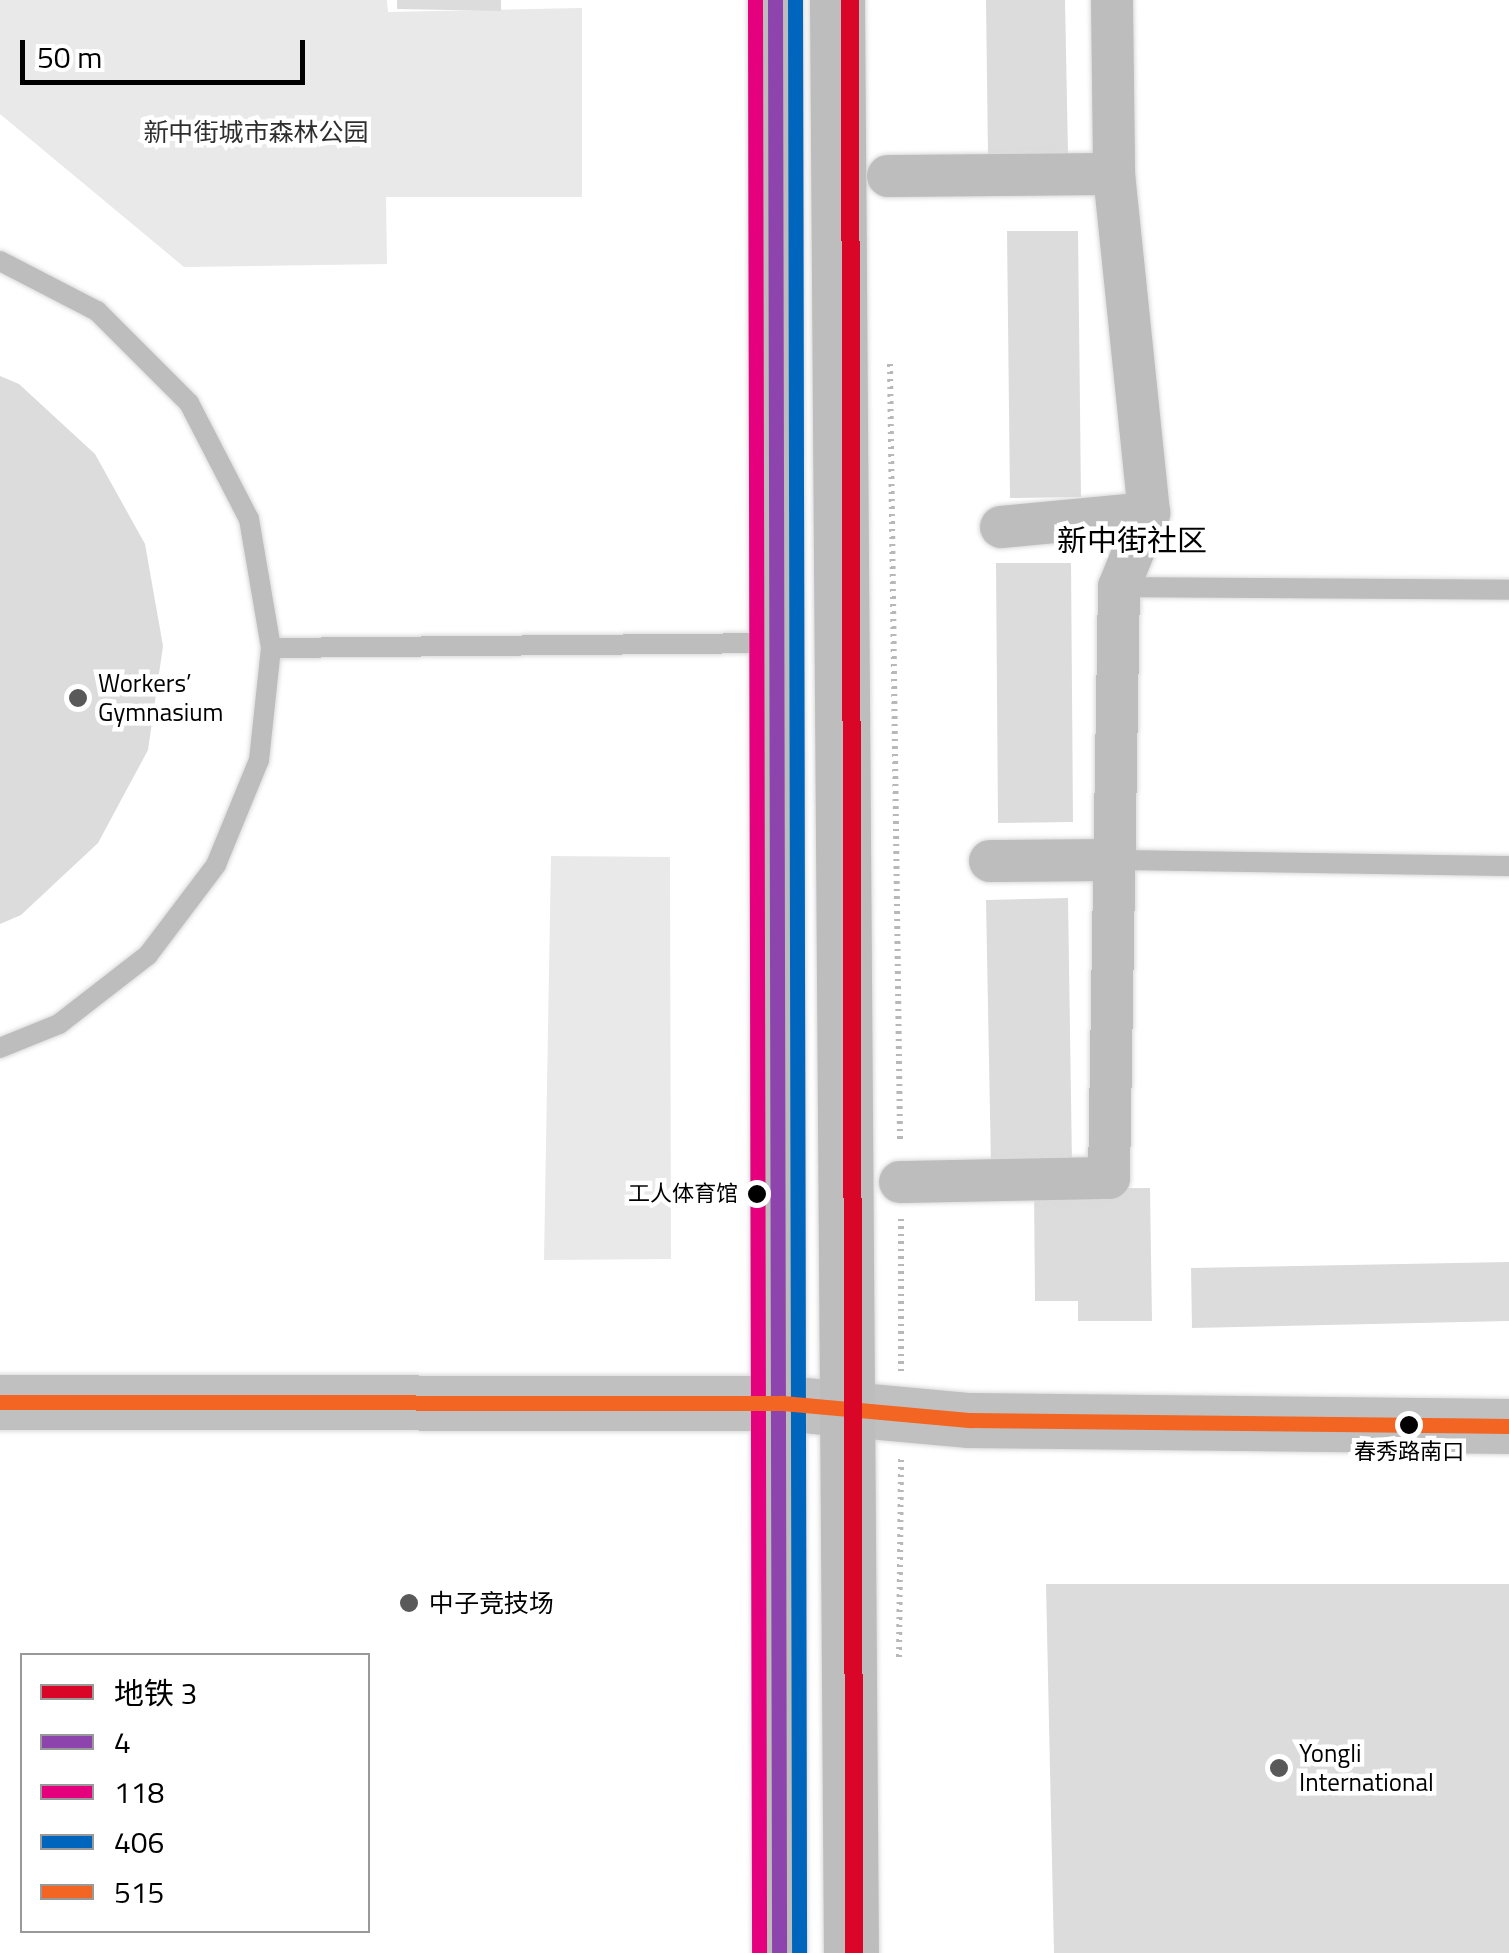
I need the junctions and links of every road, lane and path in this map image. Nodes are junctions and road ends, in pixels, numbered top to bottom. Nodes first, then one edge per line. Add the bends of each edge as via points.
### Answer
1 (775, 0) edge
2 (837, 0) edge
3 (1112, 0) edge
4 (1114, 174) junction
5 (888, 176) dead end
6 (0, 261) edge
7 (890, 348) dead end
8 (1149, 513) junction
9 (1001, 527) dead end
10 (1119, 588) junction
11 (1509, 590) edge
12 (777, 643) junction
13 (271, 648) junction
14 (1116, 860) junction
15 (990, 862) dead end
16 (1509, 866) edge
17 (0, 1048) edge
18 (900, 1182) junction
19 (0, 1402) edge
20 (780, 1403) junction
21 (875, 1413) junction
22 (1509, 1426) edge
23 (899, 1660) dead end
24 (779, 1953) edge
25 (851, 1953) edge

1 - 12 main road
2 - 21 main road via 840,986
3 - 4 street
4 - 5 street
4 - 8 street
6 - 13 lane via 97,311 189,403 249,519
7 - 18 path
8 - 9 street
8 - 10 street
10 - 11 lane
10 - 14 street
12 - 13 lane
12 - 20 main road via 774,1194
13 - 17 lane via 259,760 216,865 148,955 58,1024
14 - 15 street
14 - 16 lane
14 - 18 street via 1108,1178
18 - 21 path
19 - 20 street
20 - 21 street
20 - 24 main road
21 - 22 street
21 - 23 path
21 - 25 main road

